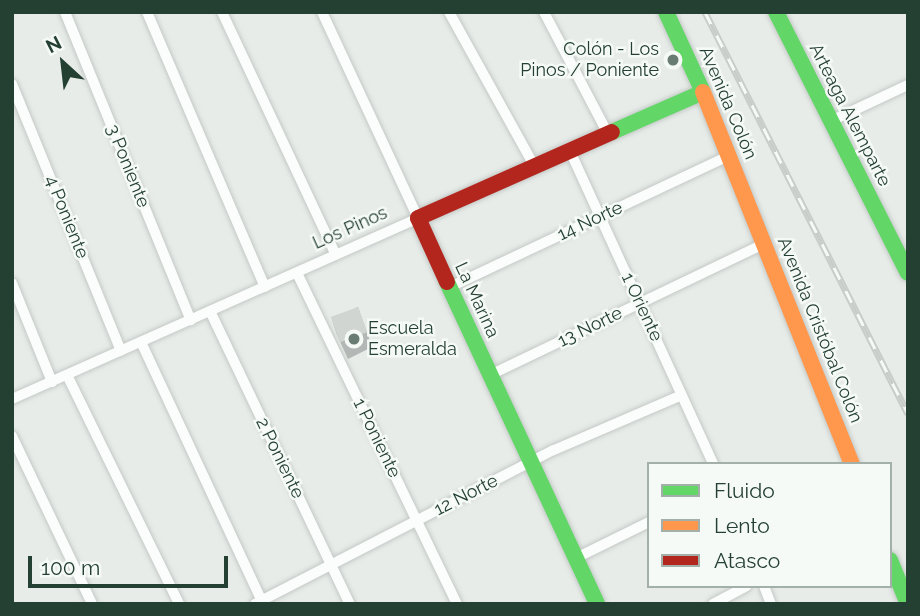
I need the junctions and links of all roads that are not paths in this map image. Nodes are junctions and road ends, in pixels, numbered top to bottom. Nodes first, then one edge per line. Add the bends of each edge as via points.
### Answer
1 (65, 12) edge
2 (147, 12) edge
3 (222, 12) edge
4 (323, 12) edge
5 (449, 12) edge
6 (544, 12) edge
7 (667, 12) edge
8 (776, 12) edge
9 (12, 84) edge
10 (908, 85) edge
11 (703, 92) junction
12 (831, 121) junction
13 (608, 134) junction
14 (570, 151) junction
15 (730, 155) junction
16 (535, 167) junction
17 (752, 210) joint
18 (600, 216) junction
19 (418, 219) junction
20 (765, 243) junction
21 (336, 255) junction
22 (297, 273) junction
23 (908, 273) edge
24 (12, 283) edge
25 (265, 287) junction
26 (450, 288) junction
27 (640, 303) junction
28 (210, 311) junction
29 (191, 320) junction
30 (141, 342) junction
31 (121, 351) junction
32 (67, 375) junction
33 (490, 375) junction
34 (52, 382) junction
35 (682, 395) junction
36 (12, 399) edge
37 (12, 436) edge
38 (531, 461) junction
39 (712, 462) edge
40 (851, 462) edge
41 (417, 520) junction
42 (647, 523) edge
43 (576, 558) junction
44 (331, 565) junction
45 (892, 565) edge
46 (743, 588) edge
47 (260, 603) edge
48 (92, 604) edge
49 (179, 604) edge
50 (350, 604) edge
51 (457, 604) edge
52 (597, 604) edge
53 (713, 604) edge
54 (908, 604) edge

1 - 29 street, 3 Poniente
2 - 25 street
3 - 21 street
4 - 19 street, La Marina
5 - 16 street
6 - 13 street
7 - 11 main road, Avenida Colón
8 - 12 main road, Arteaga Alemparte
9 - 31 street, 4 Poniente
10 - 12 street
11 - 13 main road, Los Pinos
11 - 15 main road, Avenida Colón
12 - 23 main road, Arteaga Alemparte
13 - 14 main road, Los Pinos
14 - 16 main road, Los Pinos
14 - 18 street, 1 Oriente
15 - 17 main road, Avenida Colón
15 - 18 street, 14 Norte
16 - 19 main road, Los Pinos
17 - 20 main road, Avenida Cristóbal Colón
18 - 26 street, 14 Norte
18 - 27 street, 1 Oriente
19 - 21 street, Los Pinos
19 - 26 main road, La Marina
20 - 27 street, 13 Norte
20 - 40 main road, Avenida Cristóbal Colón
21 - 22 street, Los Pinos
22 - 25 street, Los Pinos
22 - 41 street, 1 Poniente
24 - 34 street
25 - 28 street, Los Pinos
26 - 33 main road, La Marina
27 - 33 street, 13 Norte
27 - 35 street, 1 Oriente
28 - 29 street, Los Pinos
28 - 44 street, 2 Poniente
29 - 30 street, Los Pinos
30 - 31 street, Los Pinos
30 - 47 street
31 - 32 street, Los Pinos
32 - 34 street, Los Pinos
32 - 49 street
33 - 38 main road, La Marina
34 - 36 street, Los Pinos
35 - 38 street, 12 Norte
35 - 39 street, 1 Oriente
37 - 48 street
38 - 41 street, 12 Norte
38 - 43 main road, La Marina
41 - 44 street, 12 Norte
41 - 51 street, 1 Poniente
42 - 43 street
43 - 52 main road, La Marina
44 - 47 street, 12 Norte
44 - 50 street, 2 Poniente
45 - 54 main road
46 - 53 street

